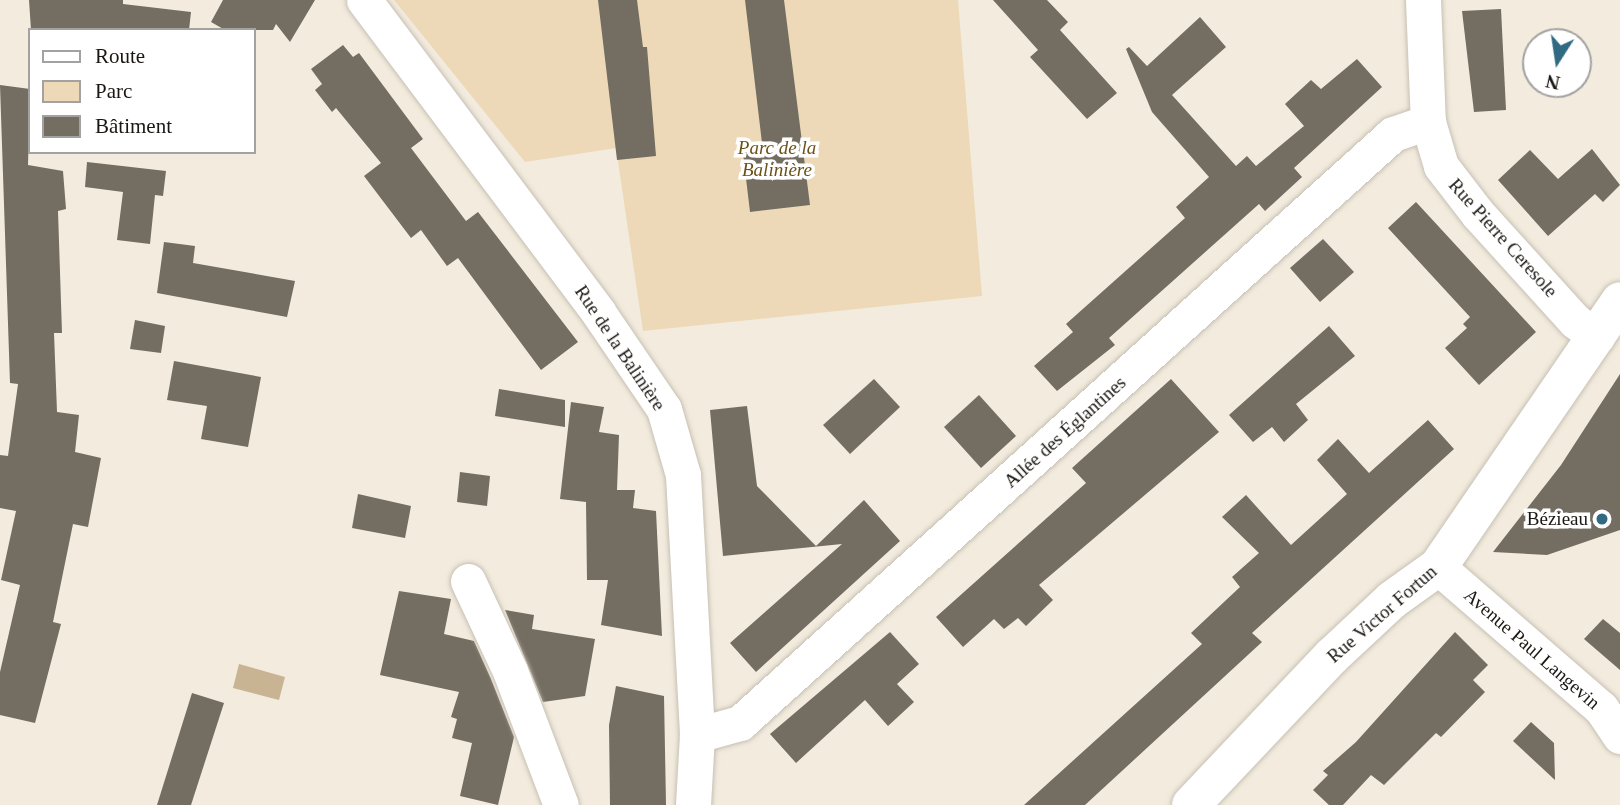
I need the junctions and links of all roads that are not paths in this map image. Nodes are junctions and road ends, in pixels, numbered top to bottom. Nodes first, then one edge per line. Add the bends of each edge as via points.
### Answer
1 (364, 0) edge
2 (1423, 0) edge
3 (1428, 122) junction
4 (1620, 301) edge
5 (1597, 337) junction
6 (1438, 567) junction
7 (468, 581) dead end
8 (697, 735) junction
9 (1620, 736) edge
10 (561, 805) edge
11 (693, 805) edge
12 (1191, 805) edge

1 - 8 street, Rue de la Balinière via 598,312 664,409 683,475
2 - 3 street, Rue Pierre Ceresole
3 - 5 street, Rue Pierre Ceresole via 1441,166 1454,186 1575,321
3 - 8 street, Allée des Églantines via 1393,134 750,715 727,728
4 - 5 street, Rue Victor Fortun
5 - 6 street, Rue Victor Fortun
6 - 9 street, Avenue Paul Langevin via 1601,708
6 - 12 street, Rue Victor Fortun via 1392,600 1331,657
7 - 10 street via 510,671
8 - 11 street, Rue de la Balinière

